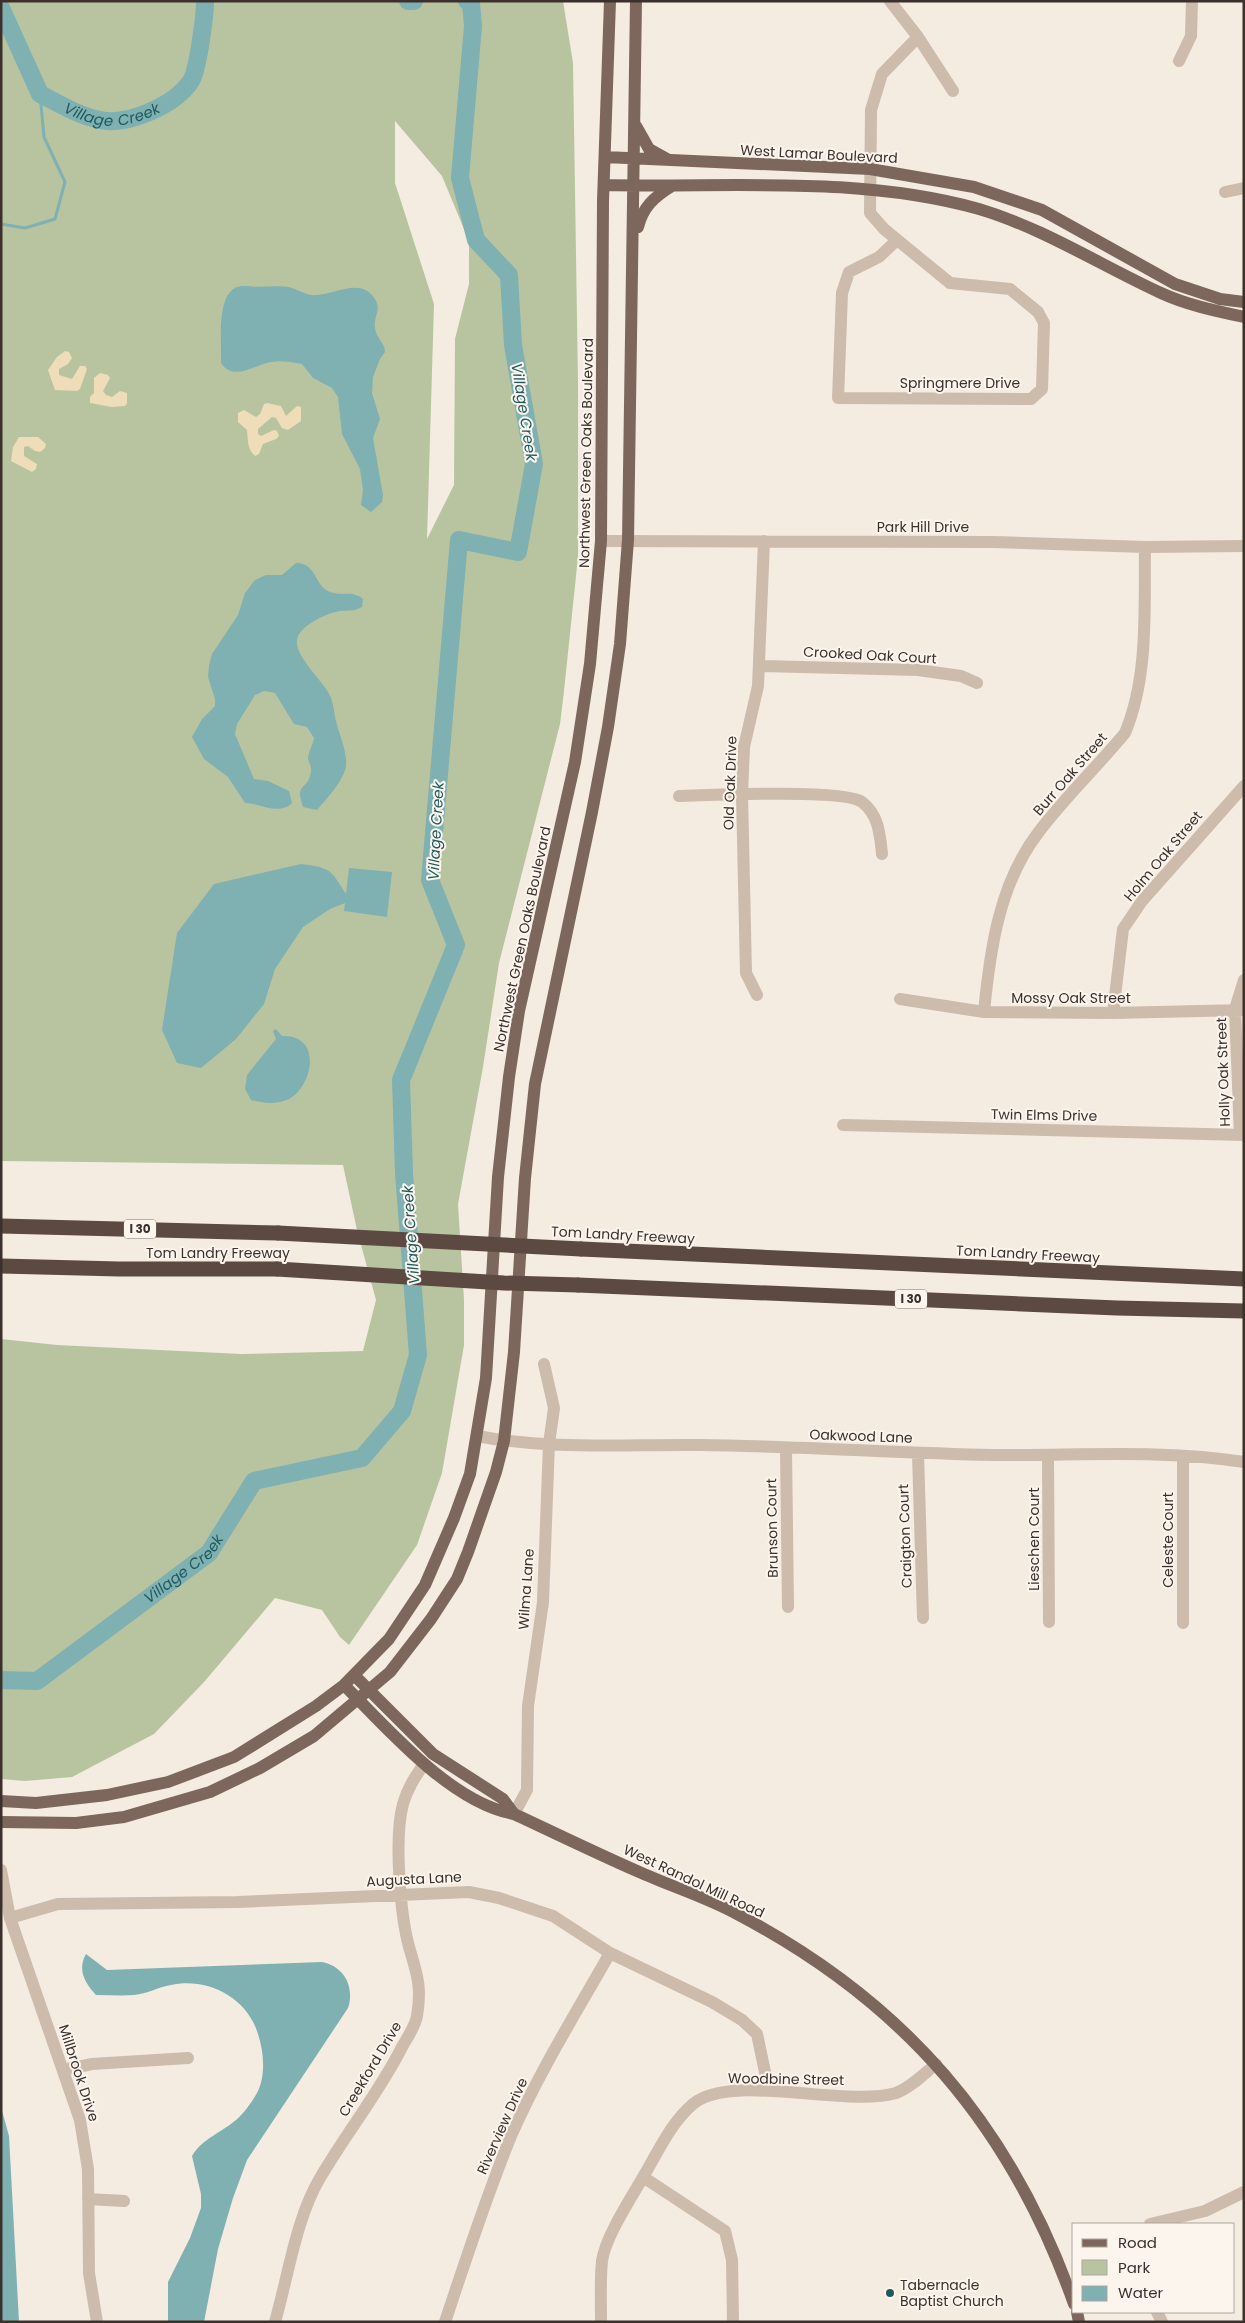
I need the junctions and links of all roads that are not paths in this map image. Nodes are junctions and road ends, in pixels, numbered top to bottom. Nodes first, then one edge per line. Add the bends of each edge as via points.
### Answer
1 (610, 1) edge
2 (636, 1) edge
3 (890, 1) edge
4 (1192, 1) edge
5 (918, 37) junction
6 (1179, 61) dead end
7 (953, 91) dead end
8 (635, 124) junction
9 (605, 157) junction
10 (635, 159) junction
11 (674, 161) junction
12 (870, 169) junction
13 (604, 185) junction
14 (635, 186) junction
15 (672, 186) junction
16 (870, 188) junction
17 (1244, 188) edge
18 (1225, 192) dead end
19 (634, 239) junction
20 (897, 240) junction
21 (1244, 302) edge
22 (1244, 317) edge
23 (628, 540) junction
24 (601, 541) junction
25 (764, 541) junction
26 (1244, 546) edge
27 (1145, 547) junction
28 (760, 666) junction
29 (977, 683) dead end
30 (1244, 786) edge
31 (742, 794) junction
32 (679, 796) dead end
33 (882, 854) dead end
34 (1244, 980) edge
35 (757, 995) dead end
36 (900, 999) dead end
37 (1240, 1010) edge
38 (984, 1012) junction
39 (1114, 1013) junction
40 (843, 1125) dead end
41 (1242, 1135) edge
42 (1, 1226) edge
43 (1, 1266) edge
44 (1244, 1278) edge
45 (1244, 1311) edge
46 (544, 1364) dead end
47 (477, 1436) junction
48 (504, 1441) junction
49 (549, 1444) junction
50 (786, 1448) junction
51 (918, 1454) junction
52 (1048, 1456) junction
53 (1183, 1457) junction
54 (1244, 1462) edge
55 (788, 1607) dead end
56 (923, 1618) dead end
57 (1049, 1622) dead end
58 (1183, 1623) dead end
59 (354, 1675) junction
60 (344, 1685) junction
61 (369, 1690) junction
62 (359, 1700) junction
63 (424, 1764) junction
64 (1, 1801) edge
65 (514, 1814) junction
66 (1, 1822) edge
67 (1, 1870) edge
68 (400, 1895) junction
69 (10, 1918) junction
70 (610, 1953) junction
71 (188, 2058) dead end
72 (936, 2064) junction
73 (63, 2070) junction
74 (769, 2092) junction
75 (643, 2177) junction
76 (1244, 2192) edge
77 (88, 2199) junction
78 (124, 2201) dead end
79 (1154, 2223) edge
80 (1072, 2297) edge
81 (97, 2322) edge
82 (275, 2322) edge
83 (446, 2322) edge
84 (601, 2322) edge
85 (733, 2322) edge

1 - 9 main road, Northwest Green Oaks Boulevard
2 - 8 main road
3 - 5 street
4 - 6 street via 1191,36
5 - 7 street
5 - 12 street, Springmere Drive via 882,74 871,110
8 - 10 main road
8 - 11 main road via 650,149
9 - 10 main road, West Lamar Boulevard
9 - 13 main road, Northwest Green Oaks Boulevard
10 - 11 main road, West Lamar Boulevard
10 - 14 main road
11 - 12 main road, West Lamar Boulevard
12 - 16 street, Springmere Drive
12 - 21 main road, West Lamar Boulevard via 974,186 1042,210 1175,284 1220,299
13 - 14 main road
13 - 24 main road, Northwest Green Oaks Boulevard
14 - 15 main road
14 - 19 main road
15 - 16 main road
15 - 19 main road via 650,202 642,214
16 - 20 street, Springmere Drive via 870,213
16 - 22 main road via 980,210 1040,232 1162,294 1209,310
17 - 18 street
19 - 23 main road
20 - 20 street, Springmere Drive via 879,257 849,272 842,293 838,398 1031,399 1042,390 1044,323 1038,312 1010,289 950,283
23 - 24 street, Park Hill Drive
23 - 25 street, Park Hill Drive
23 - 48 main road via 620,644 608,727 535,1084
24 - 47 main road, Northwest Green Oaks Boulevard via 590,664 575,762 519,1011 509,1077 498,1177 486,1378
25 - 27 street, Park Hill Drive via 993,542
25 - 28 street, Old Oak Drive
26 - 27 street, Park Hill Drive
27 - 38 street, Burr Oak Street via 1141,666 1134,712 1125,733 1038,833 1012,877 997,920
28 - 29 street, Crooked Oak Court via 918,670 961,676
28 - 31 street, Old Oak Drive via 744,748
30 - 39 street, Holm Oak Street via 1142,901 1124,929
31 - 32 street
31 - 33 street via 834,796 862,801 875,817
31 - 35 street, Old Oak Drive via 746,973
34 - 37 street, Holly Oak Street
36 - 38 street, Mossy Oak Street
37 - 39 street, Mossy Oak Street
37 - 41 street, Holly Oak Street
38 - 39 street, Mossy Oak Street
40 - 41 street, Twin Elms Drive
42 - 44 highway, Tom Landry Freeway / I 30, bridge via 278,1233
43 - 45 highway, Tom Landry Freeway / I 30, bridge via 278,1269 504,1283
46 - 49 street, Wilma Lane via 554,1408
47 - 48 street, Oakwood Lane
47 - 59 main road, Northwest Green Oaks Boulevard via 470,1474 424,1585 389,1638
48 - 49 street, Oakwood Lane
48 - 61 main road via 457,1579 396,1664
49 - 50 street, Oakwood Lane
49 - 65 street, Wilma Lane via 543,1602 528,1706 528,1790
50 - 51 street, Oakwood Lane
50 - 55 street, Brunson Court
51 - 52 street, Oakwood Lane
51 - 56 street, Craigton Court
52 - 53 street, Oakwood Lane
52 - 57 street, Lieschen Court
53 - 54 street, Oakwood Lane
53 - 58 street, Celeste Court
59 - 60 main road, Northwest Green Oaks Boulevard
59 - 61 main road, West Randol Mill Road
60 - 62 main road, West Randol Mill Road
60 - 64 main road, Northwest Green Oaks Boulevard via 234,1757 168,1782 107,1795 36,1803
61 - 62 main road
61 - 65 main road, West Randol Mill Road via 433,1754 503,1799
62 - 63 main road, West Randol Mill Road
62 - 66 main road via 314,1736 260,1768 210,1792 124,1817 76,1823
63 - 65 main road, West Randol Mill Road via 479,1801 498,1811
63 - 68 street, Creekford Drive via 409,1786 402,1805
65 - 72 main road, West Randol Mill Road via 736,1913 802,1951 855,1989
67 - 69 street, Millbrook Drive
68 - 69 street, Augusta Lane via 237,1902 58,1904
68 - 70 street, Augusta Lane via 469,1892 499,1898 553,1916
68 - 82 street, Creekford Drive via 420,1993 416,2020 391,2068 319,2180 299,2230
69 - 73 street, Millbrook Drive
70 - 74 street, Augusta Lane via 742,2020 757,2034
70 - 83 street, Riverview Drive via 550,2058 512,2135 481,2214
71 - 73 street via 92,2064
72 - 74 street, Woodbine Street via 897,2093 876,2097
72 - 80 main road, West Randol Mill Road via 984,2124 1009,2162 1040,2219
73 - 77 street, Millbrook Drive via 80,2120 88,2169
74 - 75 street, Woodbine Street via 729,2092 695,2103 674,2122
75 - 84 street, Woodbine Street via 616,2225 602,2260
75 - 85 street via 725,2231 732,2260
76 - 79 street via 1205,2211
77 - 78 street
77 - 81 street, Millbrook Drive via 89,2273

